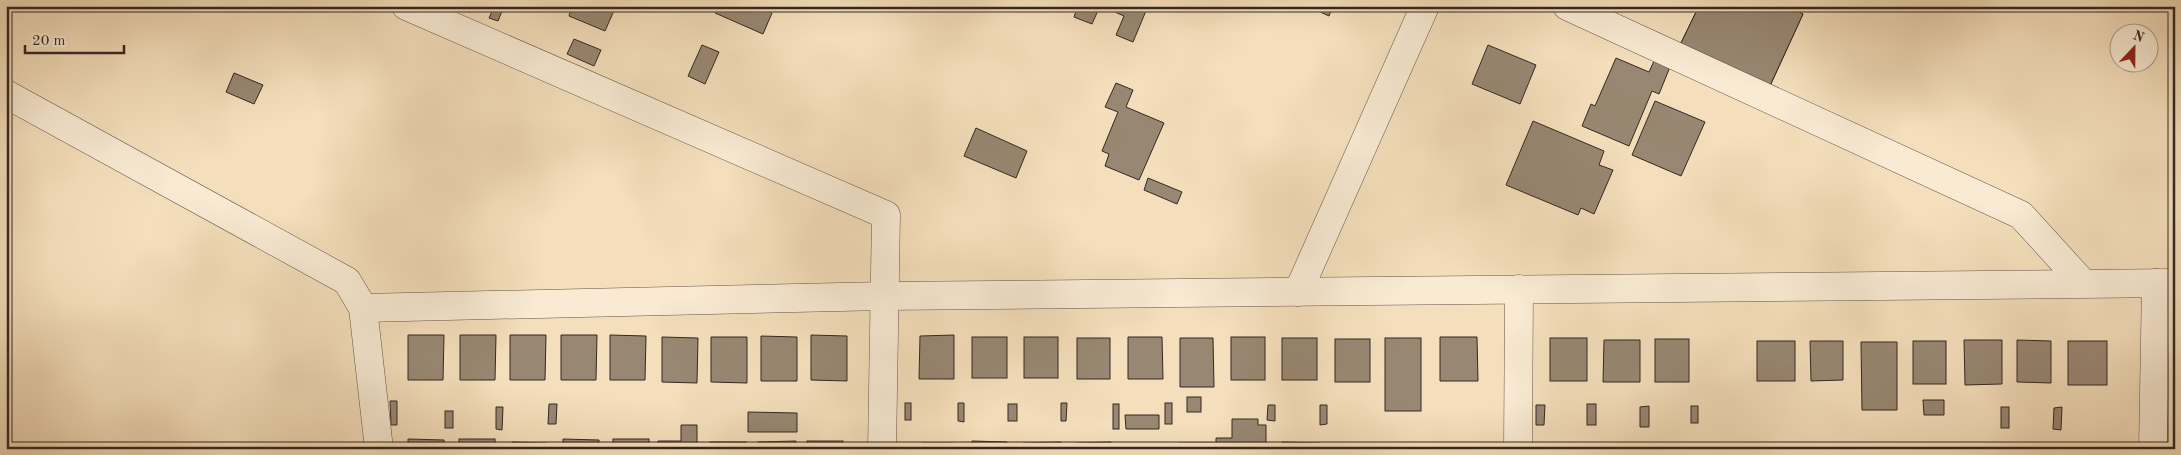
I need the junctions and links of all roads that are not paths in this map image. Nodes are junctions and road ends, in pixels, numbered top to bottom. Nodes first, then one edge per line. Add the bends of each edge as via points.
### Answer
1 (406, 6) edge
2 (1425, 6) edge
3 (1567, 6) edge
4 (6, 94) edge
5 (2083, 283) junction
6 (2165, 283) edge
7 (1520, 290) junction
8 (1298, 292) junction
9 (885, 296) junction
10 (364, 308) junction
11 (378, 449) edge
12 (882, 449) edge
13 (1518, 449) edge
14 (2153, 449) edge

1 - 9 street via 886,215
2 - 8 street
3 - 5 street via 2021,215
4 - 10 street via 347,281
5 - 6 street
5 - 7 street
6 - 14 street
7 - 8 street
7 - 13 street
8 - 9 street
9 - 10 street
9 - 12 street
10 - 11 street

